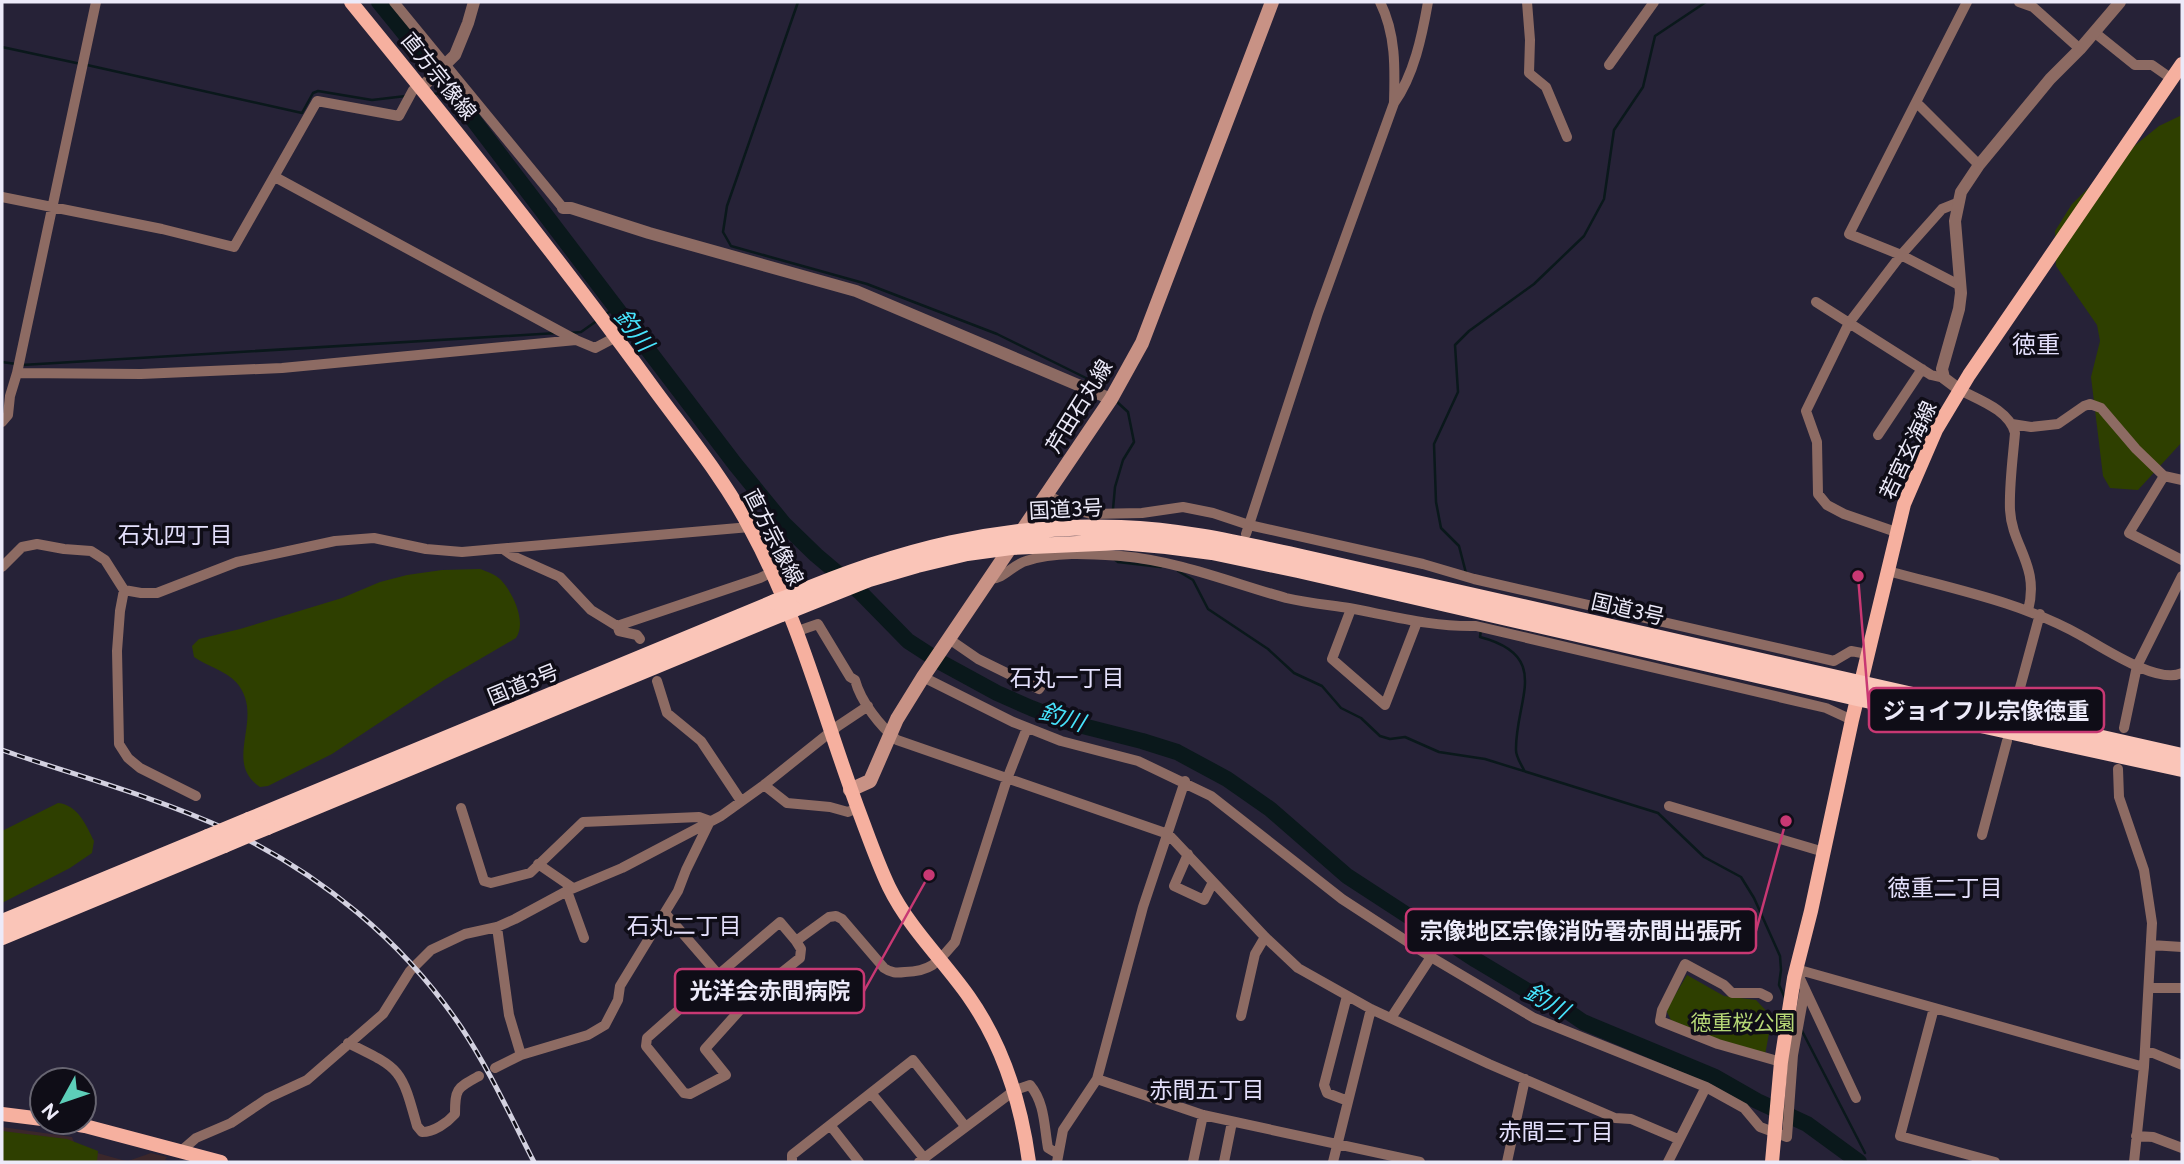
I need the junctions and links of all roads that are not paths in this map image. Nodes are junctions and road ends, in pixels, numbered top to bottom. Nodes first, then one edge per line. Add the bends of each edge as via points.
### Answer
1 (96, 2) edge
2 (351, 2) edge
3 (394, 2) edge
4 (474, 2) edge
5 (1272, 2) edge
6 (1380, 2) edge
7 (1428, 2) edge
8 (1527, 2) edge
9 (1654, 2) edge
10 (1967, 2) edge
11 (2019, 2) edge
12 (2120, 2) edge
13 (2094, 32) junction
14 (2080, 49) junction
15 (2182, 64) edge
16 (446, 65) junction
17 (1609, 65) dead end
18 (2172, 79) junction
19 (423, 86) junction
20 (1394, 103) junction
21 (1915, 104) junction
22 (1567, 137) dead end
23 (1979, 165) junction
24 (275, 177) junction
25 (2, 197) edge
26 (1957, 203) junction
27 (51, 207) junction
28 (563, 208) joint
29 (1901, 255) junction
30 (1961, 286) junction
31 (1816, 302) dead end
32 (1849, 323) junction
33 (616, 337) junction
34 (576, 340) junction
35 (1922, 369) junction
36 (17, 373) junction
37 (1944, 379) junction
38 (1960, 390) junction
39 (1111, 399) junction
40 (2, 422) edge
41 (2012, 424) junction
42 (1878, 435) dead end
43 (2164, 476) junction
44 (2182, 480) edge
45 (1048, 495) junction
46 (750, 527) junction
47 (1081, 527) junction
48 (1248, 529) junction
49 (1021, 532) junction
50 (1896, 532) junction
51 (1011, 547) junction
52 (503, 549) junction
53 (2182, 560) edge
54 (1238, 564) dead end
55 (2, 567) edge
56 (1888, 571) junction
57 (772, 572) junction
58 (863, 574) junction
59 (2182, 576) edge
60 (990, 579) junction
61 (1232, 580) junction
62 (124, 590) junction
63 (1459, 599) junction
64 (785, 606) junction
65 (1351, 609) junction
66 (2028, 611) junction
67 (2040, 614) junction
68 (1417, 622) junction
69 (617, 626) junction
70 (795, 632) junction
71 (640, 639) dead end
72 (949, 639) junction
73 (1867, 654) junction
74 (2137, 666) junction
75 (2182, 673) edge
76 (924, 676) junction
77 (1047, 677) dead end
78 (657, 681) dead end
79 (1859, 690) junction
80 (868, 706) junction
81 (2015, 706) dead end
82 (1852, 720) junction
83 (1027, 728) junction
84 (2124, 728) dead end
85 (831, 734) junction
86 (891, 735) junction
87 (2007, 741) dead end
88 (2182, 756) edge
89 (2118, 769) dead end
90 (2182, 769) edge
91 (1007, 779) junction
92 (1185, 781) junction
93 (764, 785) junction
94 (850, 790) junction
95 (196, 796) dead end
96 (741, 801) junction
97 (1669, 806) dead end
98 (461, 808) dead end
99 (857, 808) junction
100 (710, 821) junction
101 (1168, 834) junction
102 (1982, 835) dead end
103 (1824, 852) junction
104 (1188, 854) junction
105 (538, 864) junction
106 (1213, 882) junction
107 (570, 889) junction
108 (665, 913) junction
109 (2, 922) edge
110 (497, 927) junction
111 (2, 937) edge
112 (1265, 937) junction
113 (584, 938) dead end
114 (796, 941) junction
115 (2151, 945) junction
116 (2182, 947) edge
117 (1431, 957) junction
118 (940, 960) junction
119 (720, 977) junction
120 (1798, 979) junction
121 (2149, 988) junction
122 (2182, 988) edge
123 (1346, 996) junction
124 (1768, 997) dead end
125 (743, 1003) junction
126 (1934, 1008) junction
127 (1371, 1009) junction
128 (1241, 1016) dead end
129 (1391, 1018) junction
130 (348, 1043) junction
131 (2145, 1053) junction
132 (521, 1055) junction
133 (1781, 1062) junction
134 (2182, 1065) edge
135 (2144, 1067) junction
136 (495, 1068) dead end
137 (479, 1076) dead end
138 (1097, 1079) junction
139 (1525, 1079) junction
140 (1785, 1085) junction
141 (1706, 1087) junction
142 (1015, 1090) junction
143 (871, 1093) junction
144 (1856, 1098) dead end
145 (1348, 1101) junction
146 (2, 1114) edge
147 (1203, 1115) junction
148 (28, 1117) edge
149 (1232, 1122) junction
150 (830, 1125) junction
151 (965, 1126) junction
152 (98, 1131) edge
153 (1779, 1132) junction
154 (2136, 1136) junction
155 (1678, 1139) junction
156 (1337, 1144) junction
157 (2182, 1148) edge
158 (181, 1151) junction
159 (1058, 1158) edge
160 (921, 1160) edge
161 (221, 1162) edge
162 (792, 1162) edge
163 (859, 1162) edge
164 (1029, 1162) edge
165 (1193, 1162) edge
166 (1224, 1162) edge
167 (1333, 1162) edge
168 (1420, 1162) edge
169 (1507, 1162) edge
170 (1668, 1162) edge
171 (1772, 1162) edge
172 (1995, 1162) edge
173 (2134, 1162) edge

1 - 27 street
2 - 19 main road, 直方宗像線
3 - 16 street
4 - 16 street via 460,46
5 - 39 main road, 芹田石丸線 via 1157,307
6 - 20 street via 1395,61
7 - 20 street via 1422,37
8 - 22 street via 1529,73 1546,87
9 - 17 street
10 - 21 street
11 - 14 street via 2033,7
12 - 13 street
13 - 14 street
13 - 18 street via 2135,65 2152,65
14 - 23 street
15 - 18 main road, 若宮玄海線
16 - 19 street
16 - 28 street
18 - 38 main road, 若宮玄海線
19 - 24 street via 413,90 400,116 317,101
19 - 33 main road, 直方宗像線
20 - 48 street via 1318,313
21 - 23 street
21 - 29 street via 1849,234
23 - 26 street
24 - 27 street via 234,247
24 - 34 street
25 - 27 street
26 - 29 street via 1942,209
26 - 30 street
27 - 36 street
28 - 39 street via 856,291
29 - 30 street
29 - 32 street
30 - 37 street via 1942,369
31 - 32 street
32 - 35 street
32 - 50 street via 1806,411 1817,442 1818,494 1844,514
33 - 34 street via 595,348
33 - 46 main road, 直方宗像線
34 - 36 street via 282,368
35 - 37 street
35 - 42 street
36 - 40 street via 9,415
37 - 38 street
38 - 41 street via 2004,414
38 - 50 main road, 若宮玄海線 via 1917,469
39 - 45 main road, 芹田石丸線
41 - 43 street via 2058,424 2090,404 2101,408
41 - 66 street via 2010,510 2030,576
43 - 44 street
43 - 53 street via 2129,533
45 - 47 street via 1047,501 1063,521
45 - 48 street via 1091,514 1183,508 1213,513
45 - 49 main road, 芹田石丸線
46 - 52 street
46 - 57 main road, 直方宗像線
47 - 49 highway, 国道3号
47 - 63 highway, 国道3号 via 1211,538
48 - 73 street via 1423,564 1834,661 1851,651
49 - 51 main road, 芹田石丸線
49 - 58 highway, 国道3号 via 975,537 889,558
50 - 56 main road, 若宮玄海線
51 - 58 highway, 国道3号
51 - 60 main road, 芹田石丸線
51 - 63 highway, 国道3号 via 1121,542 1178,547
52 - 62 street via 462,552 426,550 374,538 335,541 237,562 157,593
52 - 69 street via 553,573 591,610
54 - 61 street
55 - 62 street via 22,547 37,544 92,551 105,560
56 - 66 street
56 - 73 main road, 若宮玄海線
57 - 69 street
57 - 70 main road, 直方宗像線
58 - 64 highway, 国道3号
59 - 74 street
60 - 61 street via 999,579 1024,561 1049,555 1122,556
60 - 72 main road, 芹田石丸線
61 - 65 street via 1288,598
62 - 95 street via 117,652 119,744 140,768
63 - 79 highway, 国道3号
64 - 109 highway, 国道3号, bridge
64 - 111 highway, 国道3号, bridge
65 - 68 street
65 - 68 street via 1332,659 1385,705
66 - 67 street
67 - 74 street
67 - 81 street
68 - 82 street via 1489,629 1826,708
69 - 71 street
70 - 80 street via 818,624
70 - 85 main road, 直方宗像線
72 - 76 main road, 芹田石丸線
72 - 77 street via 1039,689
73 - 79 main road, 若宮玄海線
74 - 75 street via 2170,676
74 - 84 street
76 - 83 street
76 - 86 main road, 芹田石丸線
78 - 96 street via 667,713 701,741
79 - 82 main road, 若宮玄海線
79 - 88 highway, 国道3号
79 - 90 highway, 国道3号
80 - 85 street
80 - 86 street
82 - 103 main road, 若宮玄海線
83 - 91 street
83 - 92 street via 1138,761
85 - 93 street
85 - 94 main road, 直方宗像線
86 - 91 street
86 - 94 main road, 芹田石丸線 via 870,782
87 - 102 street
89 - 115 street via 2119,797 2144,870
91 - 101 street
91 - 118 street via 955,942
92 - 101 street
92 - 117 street via 1211,796 1342,898
93 - 96 street
93 - 99 street via 787,803 848,811
94 - 99 main road, 直方宗像線
96 - 100 street
97 - 103 street
98 - 105 street via 484,881 530,873
99 - 118 main road, 直方宗像線 via 891,891
100 - 105 street via 699,817 583,822
100 - 107 street via 622,868
100 - 108 street
101 - 104 street
101 - 138 street via 1143,907
103 - 120 main road, 若宮玄海線
104 - 106 street
104 - 106 street via 1174,886 1204,900
105 - 107 street
106 - 112 street
107 - 110 street
107 - 113 street
108 - 119 street
108 - 132 street via 620,986 605,1025 588,1035
110 - 130 street via 465,934 431,950 410,971 383,1013
110 - 132 street via 509,1015
112 - 123 street via 1298,968
112 - 128 street via 1255,954
114 - 118 street via 836,916 890,973 920,973
114 - 119 street via 780,922
114 - 125 street via 800,958
115 - 116 street
115 - 121 street
117 - 129 street
117 - 141 street via 1534,1018
118 - 142 main road, 直方宗像線 via 979,1013
119 - 125 street
119 - 125 street via 647,1038 646,1046 684,1093 726,1075 705,1049
120 - 126 street
120 - 133 main road, 若宮玄海線
120 - 140 street via 1795,1049
120 - 144 street
121 - 122 street
121 - 131 street
123 - 127 street
123 - 145 street via 1324,1085 1327,1093
124 - 133 street via 1732,993 1685,964 1660,1021 1725,1047
126 - 135 street
126 - 172 street via 1899,1136
127 - 129 street
127 - 145 street
129 - 139 street
130 - 137 street via 394,1068 422,1132 448,1121 455,1114 458,1087
130 - 158 street via 307,1080 196,1138
131 - 134 street
131 - 135 street
132 - 136 street
133 - 140 main road, 若宮玄海線
135 - 154 street
138 - 147 street
138 - 159 street via 1063,1130
139 - 155 street
139 - 169 street
140 - 153 main road, 若宮玄海線
141 - 153 street via 1744,1108 1760,1127
141 - 155 street
142 - 151 street
142 - 159 street via 1030,1085 1035,1092 1048,1148
142 - 164 main road, 直方宗像線
143 - 150 street
143 - 151 street via 913,1060
143 - 160 street
145 - 156 street
146 - 148 main road
147 - 149 street
147 - 165 street
149 - 156 street
149 - 166 street
150 - 162 street via 792,1154
150 - 163 street
151 - 160 street
152 - 158 main road
153 - 171 main road, 若宮玄海線
154 - 157 street
154 - 173 street
155 - 170 street
156 - 167 street
156 - 168 street
158 - 161 main road

